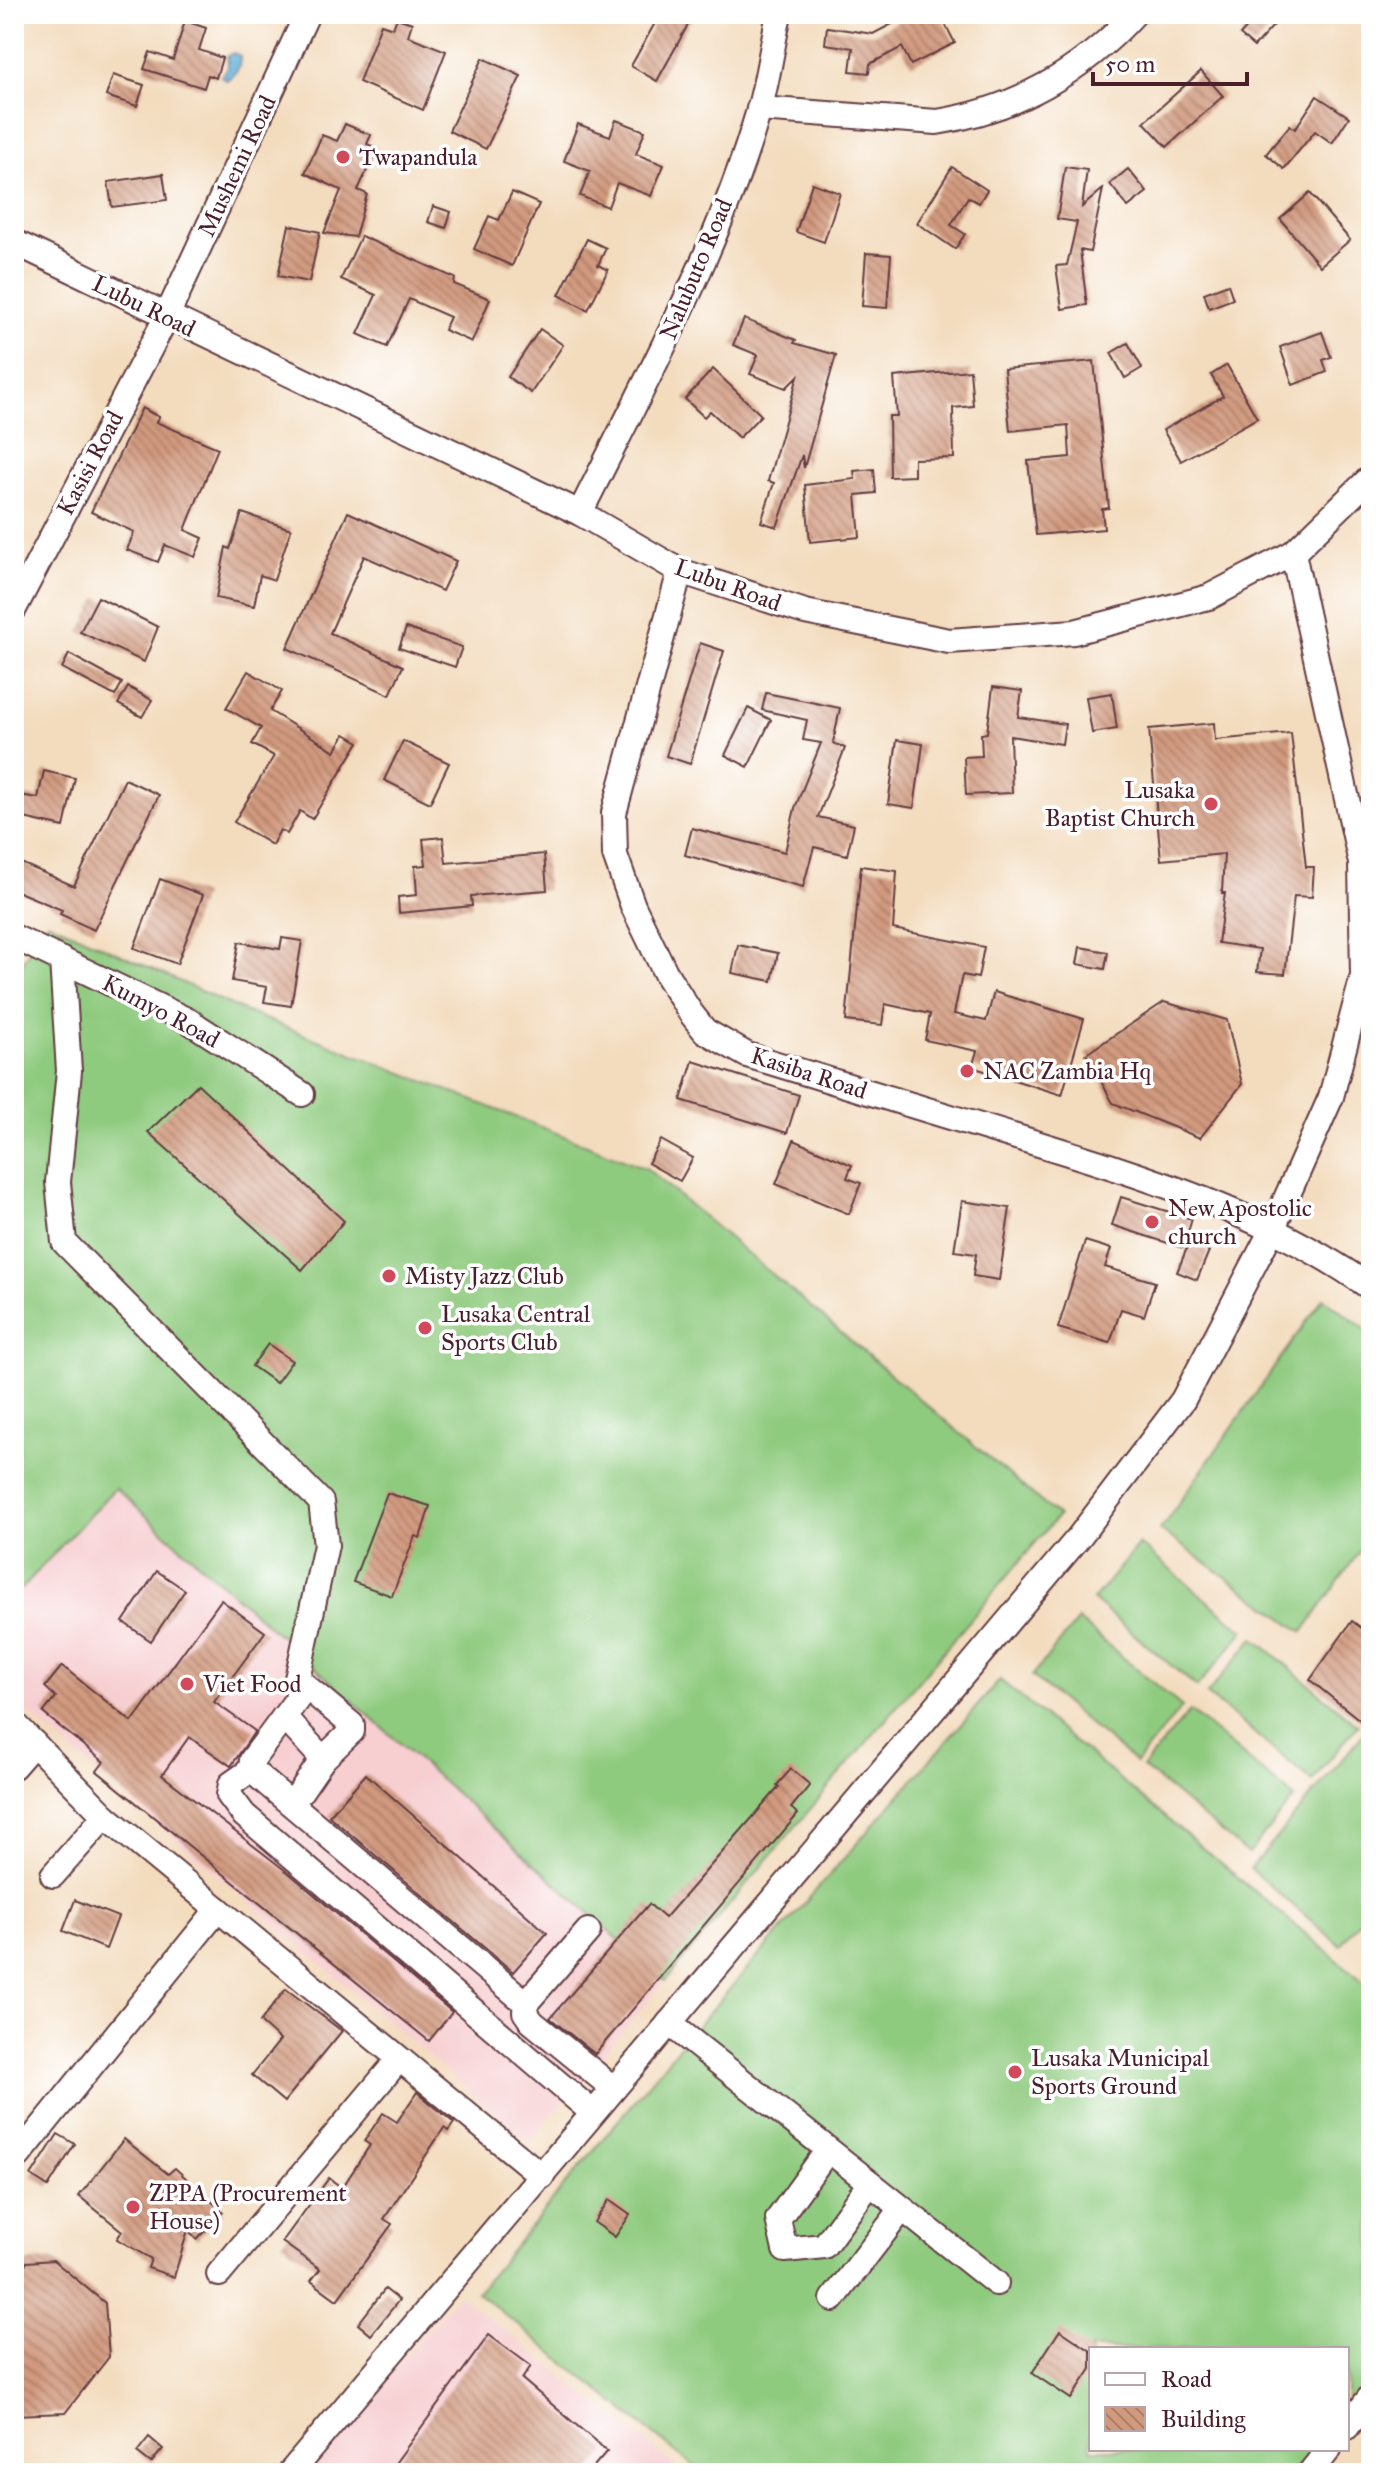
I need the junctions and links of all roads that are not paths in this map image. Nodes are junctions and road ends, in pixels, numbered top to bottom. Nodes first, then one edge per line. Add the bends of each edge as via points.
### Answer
1 (307, 14) edge
2 (779, 14) edge
3 (1134, 14) edge
4 (759, 109) junction
5 (14, 242) edge
6 (166, 318) junction
7 (1371, 477) edge
8 (580, 513) junction
9 (1293, 553) junction
10 (680, 571) junction
11 (14, 609) edge
12 (14, 937) edge
13 (62, 960) junction
14 (302, 1094) dead end
15 (1273, 1228) junction
16 (1371, 1288) edge
17 (297, 1679) junction
18 (284, 1717) junction
19 (14, 1723) edge
20 (34, 1743) junction
21 (323, 1759) junction
22 (14, 1766) edge
23 (251, 1770) junction
24 (292, 1804) junction
25 (105, 1816) junction
26 (53, 1875) dead end
27 (218, 1909) junction
28 (588, 1931) dead end
29 (526, 2003) junction
30 (669, 2023) junction
31 (399, 2059) junction
32 (613, 2088) junction
33 (592, 2112) junction
34 (828, 2150) junction
35 (19, 2155) dead end
36 (542, 2176) junction
37 (870, 2183) junction
38 (902, 2209) junction
39 (219, 2274) dead end
40 (996, 2283) dead end
41 (833, 2299) dead end
42 (1371, 2396) edge
43 (1349, 2424) edge
44 (1327, 2451) edge
45 (290, 2473) edge
46 (1310, 2473) edge

1 - 6 street, Mushemi Road
2 - 4 street, Nalubuto Road
3 - 4 street via 1109,42 1052,82 960,118 937,122
4 - 8 street, Nalubuto Road via 679,313
5 - 6 street, Lubu Road
6 - 8 street, Lubu Road
6 - 11 street, Kasisi Road
7 - 9 street, Lubu Road
8 - 10 street, Lubu Road
9 - 10 street, Lubu Road via 1209,597 1074,632 949,641 805,612
9 - 15 street via 1361,863 1363,976 1331,1097
10 - 15 street, Kasiba Road via 614,813 615,855 666,974 705,1031 747,1055 1174,1187
12 - 13 street, Kumyo Road
13 - 14 street, Kumyo Road via 189,1021
13 - 17 street via 69,1071 58,1182 64,1242 321,1502 326,1545
15 - 16 street, Kasiba Road
15 - 30 street via 1183,1400 1136,1463
17 - 18 street via 298,1698
17 - 21 street via 352,1725
18 - 21 street
18 - 23 street via 252,1760
19 - 20 street
20 - 22 street
20 - 25 street
21 - 24 street
23 - 24 street
23 - 33 street via 231,1784 229,1795 244,1815
24 - 29 street
25 - 26 street
25 - 27 street
27 - 31 street
27 - 35 street
28 - 29 street
29 - 32 street via 532,2022
30 - 32 street
30 - 34 street
31 - 36 street
31 - 39 street
32 - 33 street
33 - 36 street
34 - 37 street
34 - 37 street via 778,2219 785,2250 824,2246
36 - 45 street
37 - 38 street
38 - 40 street
38 - 41 street
42 - 43 street
44 - 46 street

